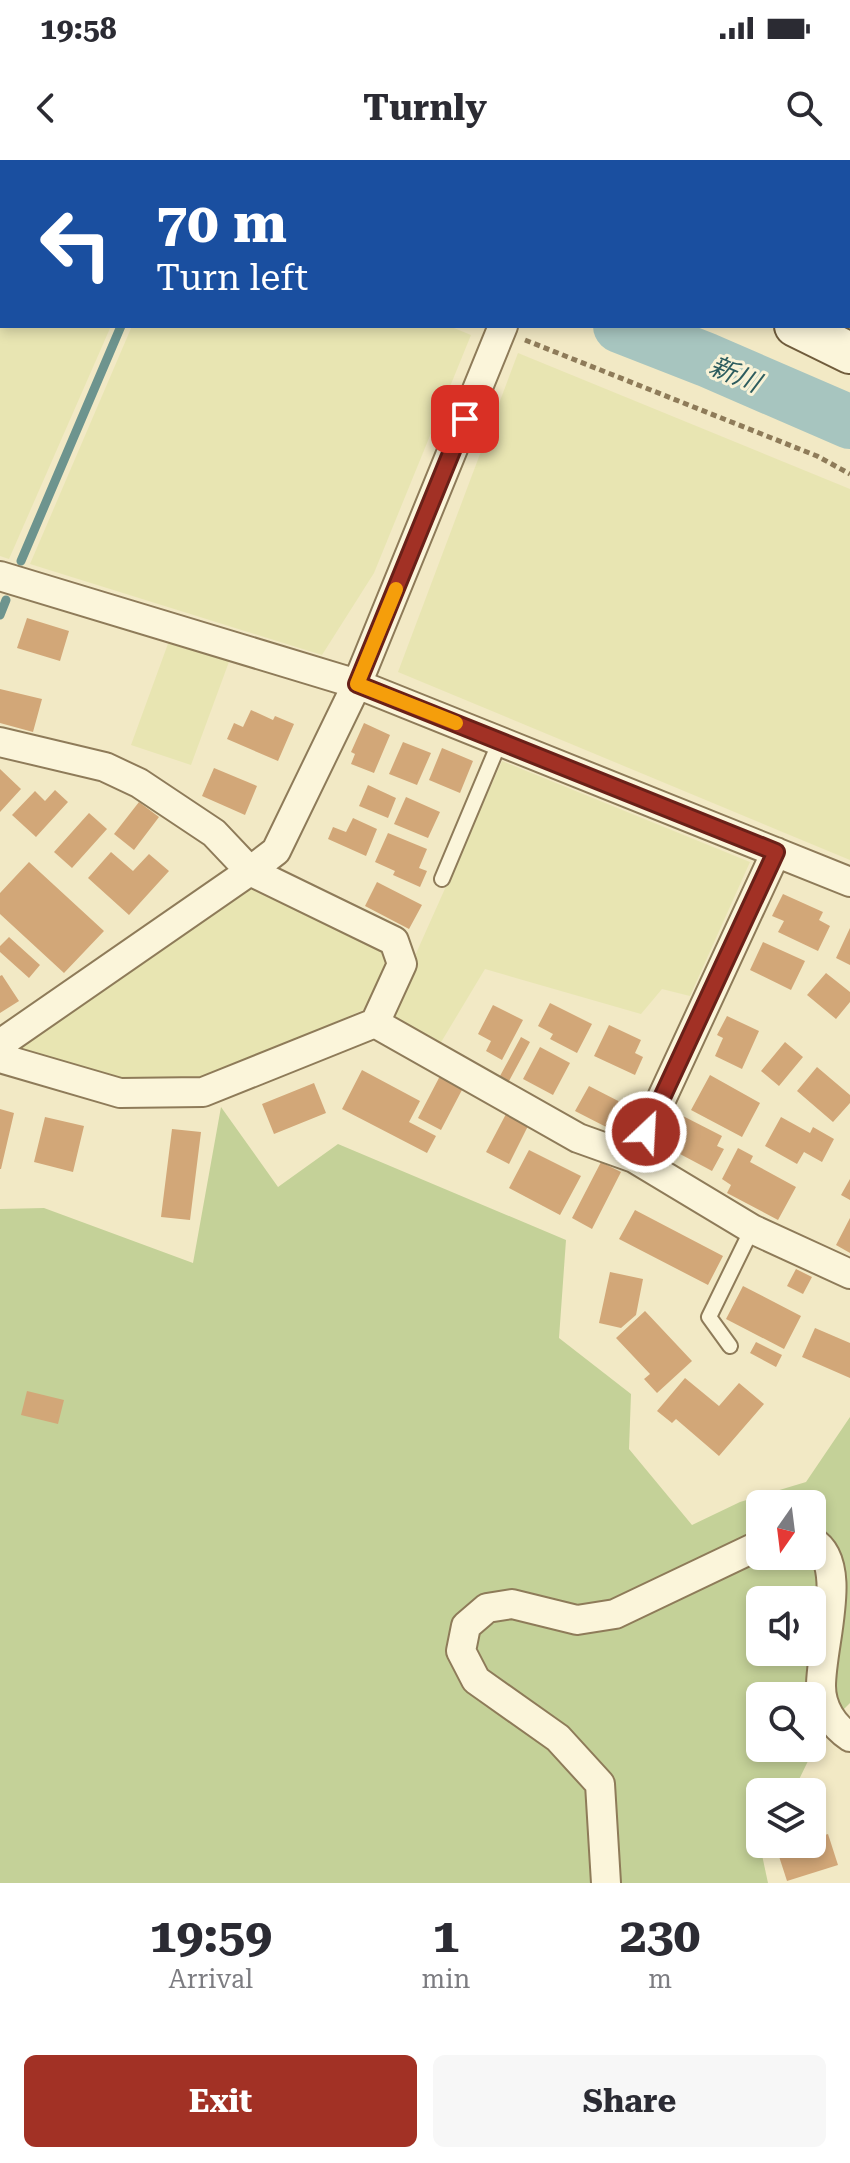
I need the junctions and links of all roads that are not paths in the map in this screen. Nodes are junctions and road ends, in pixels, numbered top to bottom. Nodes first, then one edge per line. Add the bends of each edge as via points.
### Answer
1 (502, 328) edge
2 (799, 328) edge
3 (850, 353) edge
4 (0, 576) edge
5 (357, 684) junction
6 (500, 741) junction
7 (0, 742) edge
8 (776, 852) junction
9 (250, 871) junction
10 (442, 879) dead end
11 (850, 882) edge
12 (375, 1023) junction
13 (0, 1044) edge
14 (0, 1058) edge
15 (634, 1158) junction
16 (752, 1229) junction
17 (850, 1274) edge
18 (730, 1346) dead end
19 (826, 1550) edge
20 (746, 1552) edge
21 (850, 1737) edge
22 (606, 1883) edge

1 - 5 street
2 - 3 main road
4 - 5 street
5 - 6 street
5 - 9 street via 276,851
6 - 8 street
6 - 10 lane
7 - 9 street via 105,767 139,783 214,833
8 - 11 street
8 - 15 street
9 - 12 street via 394,941 402,964
9 - 13 street
12 - 14 street via 203,1092 120,1093
12 - 15 street via 578,1138
15 - 16 street
16 - 17 street
16 - 18 lane via 709,1317
19 - 21 street via 838,1563 843,1586 821,1686 825,1712
20 - 22 street via 615,1614 577,1620 512,1604 487,1608 466,1626 461,1651 476,1680 558,1738 600,1784

